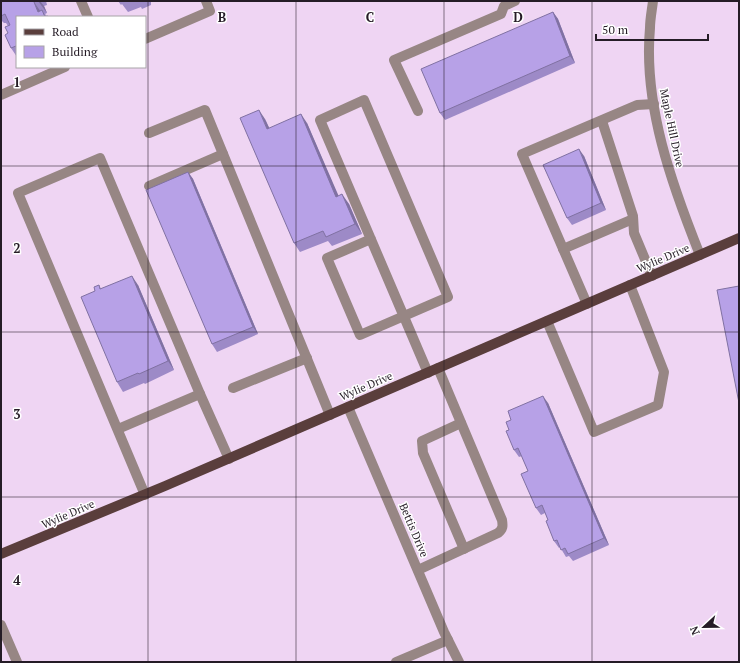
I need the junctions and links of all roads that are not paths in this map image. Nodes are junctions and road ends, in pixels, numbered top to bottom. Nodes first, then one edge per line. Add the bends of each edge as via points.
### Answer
1 (81, 1) edge
2 (206, 1) edge
3 (516, 1) edge
4 (653, 1) edge
5 (88, 16) edge
6 (146, 39) edge
7 (63, 68) edge
8 (1, 95) edge
9 (654, 104) junction
10 (418, 111) dead end
11 (602, 120) junction
12 (149, 133) dead end
13 (223, 154) junction
14 (148, 186) dead end
15 (633, 219) junction
16 (739, 238) edge
17 (370, 239) junction
18 (563, 249) junction
19 (700, 255) junction
20 (652, 276) junction
21 (630, 285) junction
22 (587, 304) junction
23 (404, 316) junction
24 (547, 321) junction
25 (307, 358) junction
26 (438, 368) junction
27 (428, 373) junction
28 (232, 388) dead end
29 (200, 394) junction
30 (348, 407) junction
31 (330, 415) junction
32 (461, 423) junction
33 (118, 429) junction
34 (229, 459) junction
35 (145, 495) junction
36 (464, 549) junction
37 (1, 554) edge
38 (418, 570) junction
39 (1, 625) edge
40 (448, 640) junction
41 (412, 659) edge
42 (17, 662) edge
43 (396, 662) edge
44 (459, 662) edge

1 - 5 street
2 - 6 street via 210,11
3 - 10 street via 504,6 502,14 394,60
4 - 9 street, Maple Hill Drive via 649,29 649,65
7 - 8 street
9 - 11 street via 637,105
9 - 19 street, Maple Hill Drive via 658,131 670,175
11 - 15 street
11 - 18 street via 522,154
12 - 13 street via 205,110
13 - 14 street
13 - 25 street
15 - 18 street
15 - 20 street via 634,233
16 - 19 main road, Wylie Drive
17 - 23 street
17 - 23 street via 328,258 360,335
17 - 23 street via 320,120 364,100 448,297
18 - 22 street
19 - 20 main road, Wylie Drive
20 - 21 main road, Wylie Drive
21 - 22 main road, Wylie Drive
21 - 24 street via 664,372 658,405 594,432
22 - 24 main road, Wylie Drive
23 - 27 street
24 - 26 main road, Wylie Drive
25 - 28 street
25 - 31 street
26 - 27 main road, Wylie Drive
26 - 32 street
27 - 30 main road, Wylie Drive
29 - 33 street
29 - 33 street via 100,158 46,181 18,193
29 - 34 street
30 - 31 main road, Wylie Drive
30 - 38 street, Bettis Drive
31 - 34 main road, Wylie Drive
32 - 36 street via 503,526 498,534
32 - 36 street via 422,441 423,453
33 - 35 street
34 - 35 main road, Wylie Drive
35 - 37 main road, Wylie Drive
36 - 38 street
38 - 40 street, Bettis Drive
39 - 42 street
40 - 41 street
40 - 44 street, Bettis Drive
41 - 43 street

